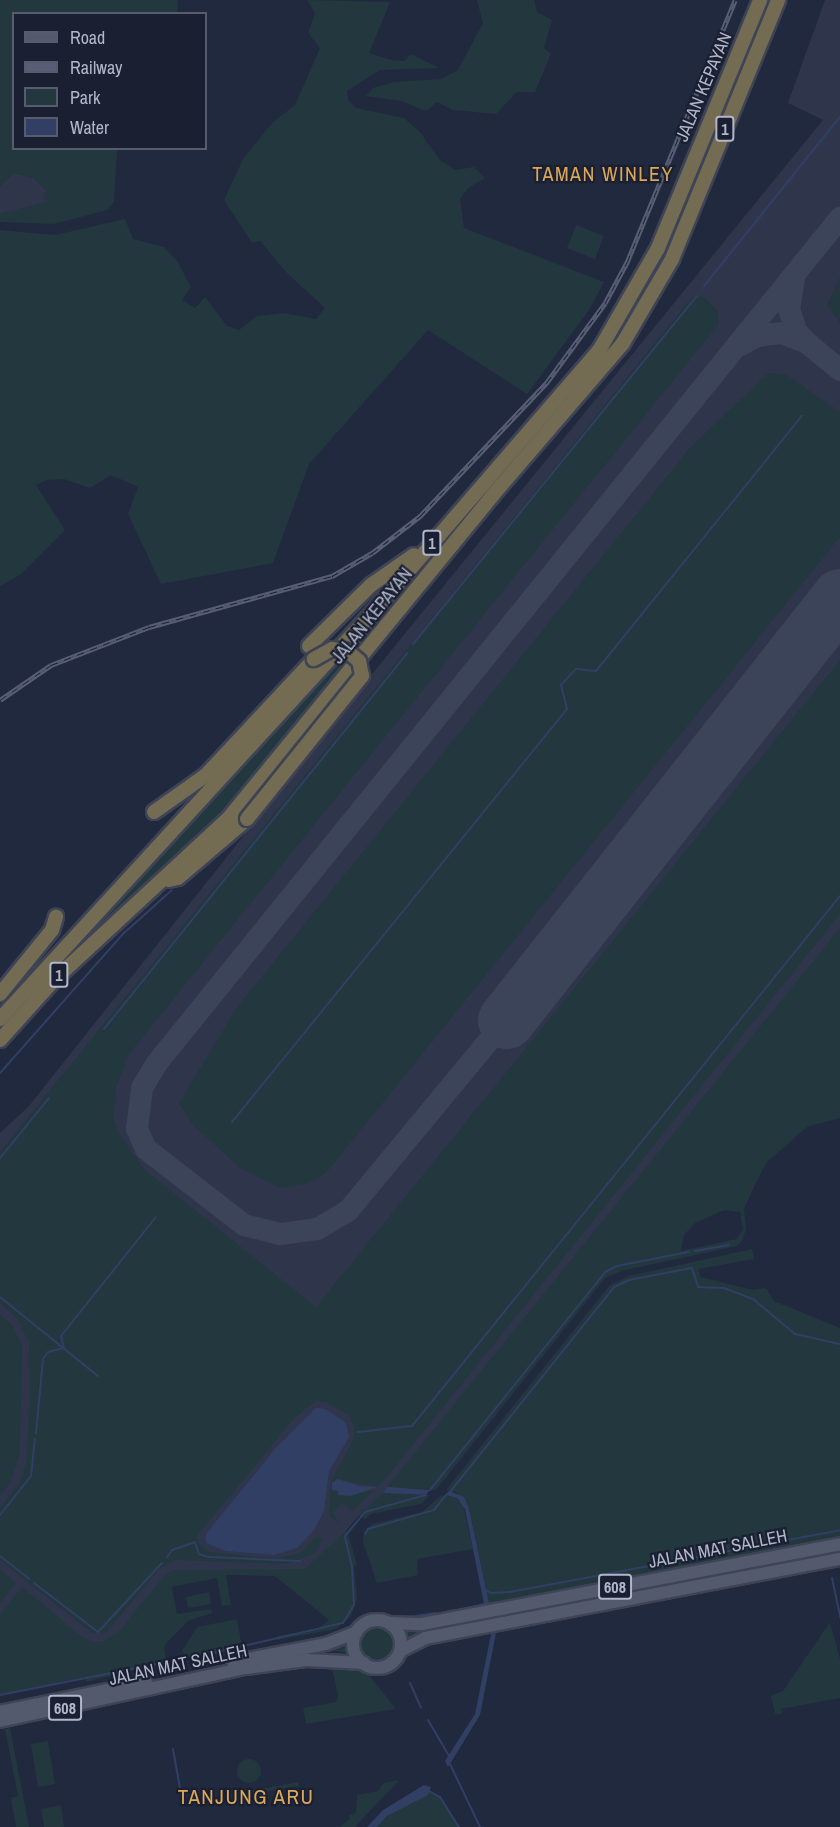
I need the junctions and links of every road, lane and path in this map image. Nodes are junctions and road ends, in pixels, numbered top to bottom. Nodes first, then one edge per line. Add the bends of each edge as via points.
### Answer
1 (760, 0) edge
2 (778, 0) edge
3 (443, 530) junction
4 (411, 567) junction
5 (346, 613) junction
6 (309, 646) dead end
7 (154, 812) dead end
8 (159, 882) junction
9 (56, 917) dead end
10 (0, 994) edge
11 (0, 1019) edge
12 (0, 1040) edge
13 (840, 1544) edge
14 (840, 1559) edge
15 (389, 1623) junction
16 (357, 1632) junction
17 (400, 1651) junction
18 (364, 1663) junction
19 (0, 1712) edge
20 (0, 1721) edge

1 - 3 highway, JALAN KEPAYAN / 1 via 658,248 613,330 573,384
2 - 8 highway, JALAN KEPAYAN / 1 via 672,259 623,343 492,496 261,782 227,820
3 - 4 highway, JALAN KEPAYAN / 1
3 - 5 highway via 371,585
4 - 5 highway via 362,614
4 - 11 highway, JALAN KEPAYAN / 1
5 - 6 highway
7 - 8 highway, bridge via 206,774 314,659 332,649 347,651 361,668 357,686 247,819 177,878
8 - 12 highway, JALAN KEPAYAN / 1 via 55,979
9 - 10 highway via 52,930
13 - 15 main road, JALAN MAT SALLEH / 608 via 422,1624
14 - 17 main road, JALAN MAT SALLEH / 608 via 424,1638
15 - 16 main road, 608 via 372,1621
15 - 17 main road via 401,1639
16 - 18 main road via 354,1649
16 - 19 main road, JALAN MAT SALLEH / 608 via 326,1644
17 - 18 main road, 608 via 387,1666
18 - 20 main road, JALAN MAT SALLEH / 608 via 307,1660 246,1668

